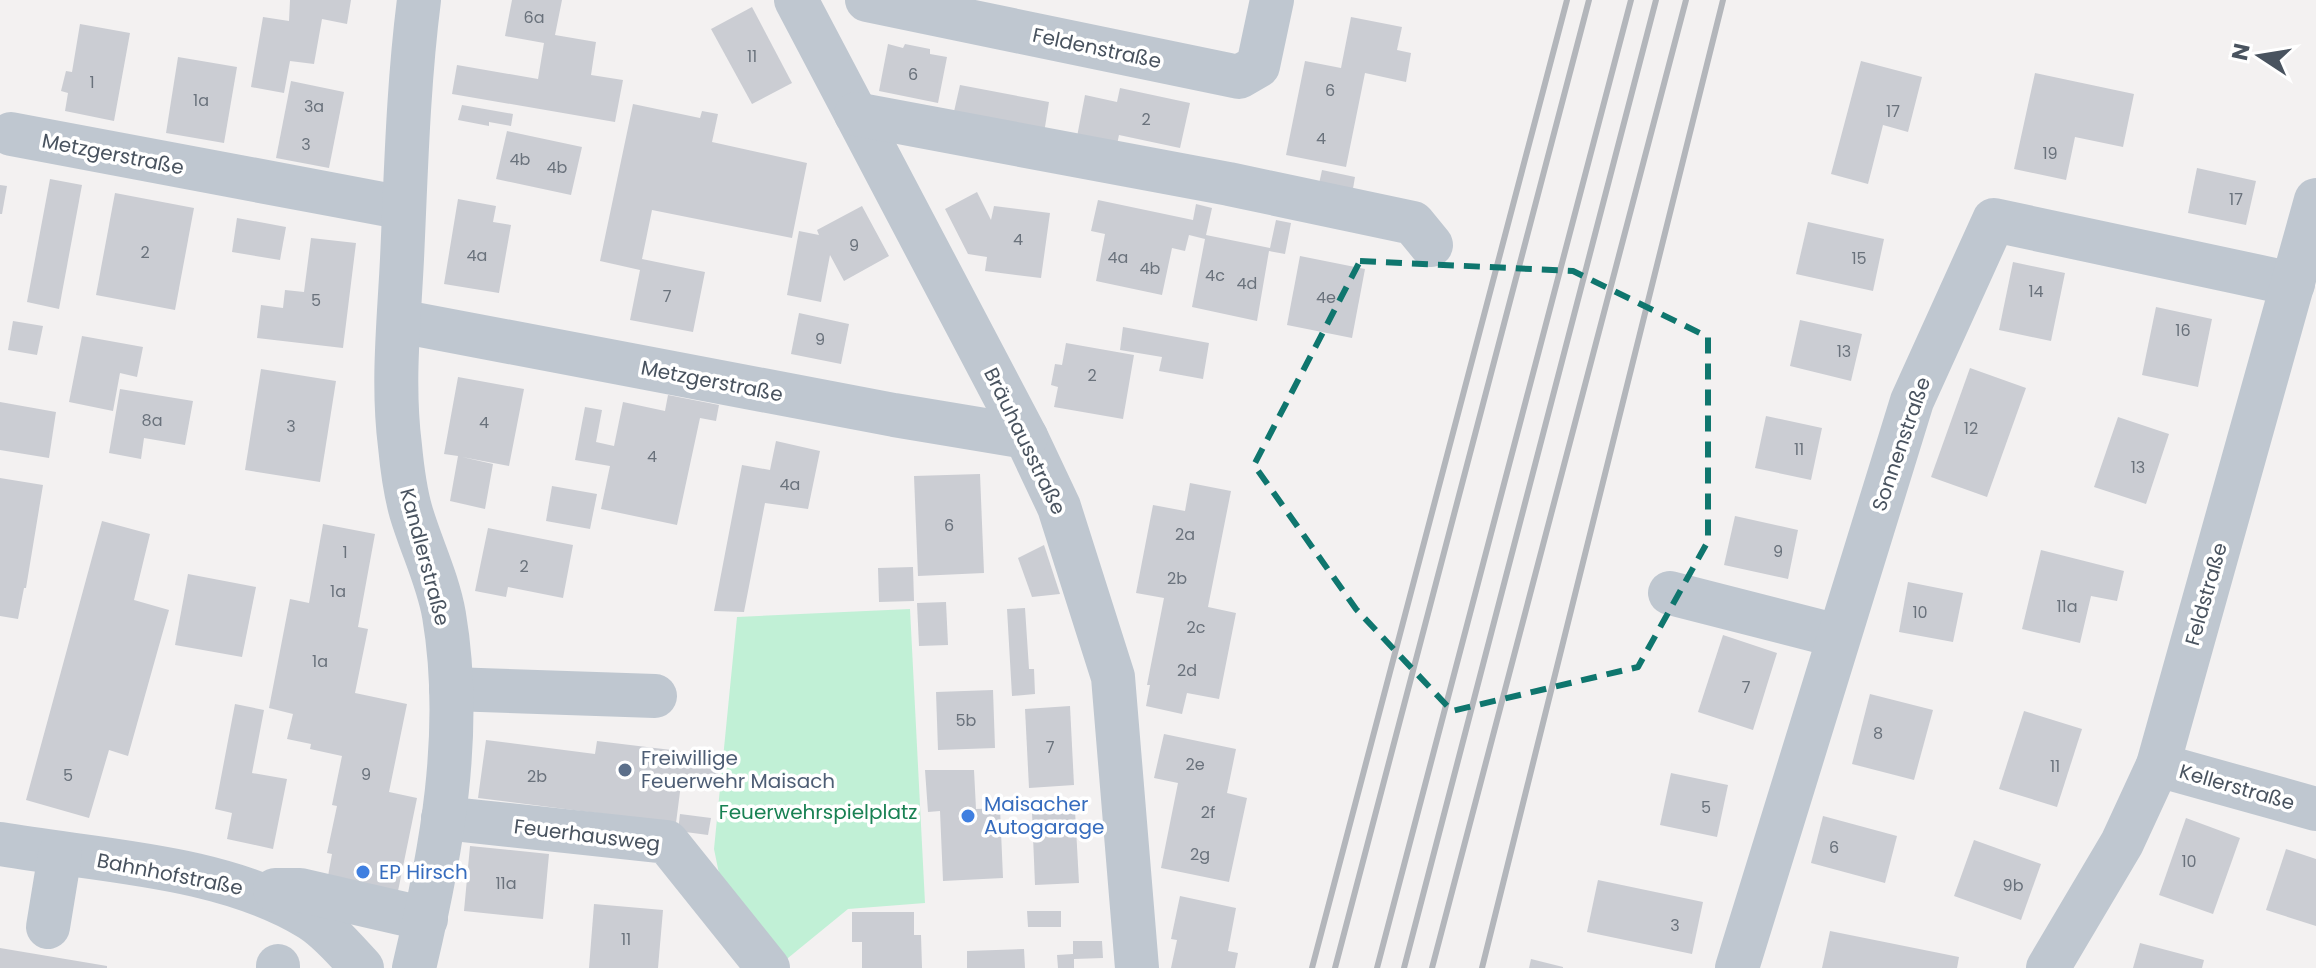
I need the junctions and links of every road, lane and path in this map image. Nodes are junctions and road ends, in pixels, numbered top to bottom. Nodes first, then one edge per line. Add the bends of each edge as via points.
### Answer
1 (419, 0) edge
2 (796, 0) edge
3 (867, 0) edge
4 (1272, 0) edge
5 (856, 114) junction
6 (11, 134) dead end
7 (2316, 200) edge
8 (404, 208) junction
9 (1431, 245) dead end
10 (2293, 284) junction
11 (399, 321) junction
12 (1026, 437) junction
13 (1670, 593) dead end
14 (1838, 636) junction
15 (451, 689) junction
16 (655, 696) dead end
17 (2158, 765) junction
18 (2316, 809) edge
19 (443, 818) junction
20 (0, 844) edge
21 (60, 854) junction
22 (253, 890) junction
23 (426, 919) junction
24 (48, 927) dead end
25 (362, 968) edge
26 (414, 968) edge
27 (768, 968) edge
28 (1137, 968) edge
29 (1737, 968) edge
30 (2048, 968) edge

1 - 8 street, Kandlerstraße
2 - 5 street, Bräuhausstraße
3 - 4 street, Feldenstraße via 1239,77 1258,66
5 - 9 street via 1413,223
5 - 12 street, Bräuhausstraße
6 - 8 street, Metzgerstraße
7 - 10 street, Feldstraße
8 - 11 street, Kandlerstraße
10 - 14 street, Sonnenstraße via 1994,220 1912,401
10 - 17 street, Feldstraße
11 - 12 street, Metzgerstraße
11 - 15 street, Kandlerstraße via 399,445 409,506 444,613
12 - 28 street, Bräuhausstraße via 1059,507 1113,677
13 - 14 street
14 - 29 street, Sonnenstraße
15 - 16 street
15 - 19 street, Kandlerstraße
17 - 18 street, Kellerstraße
17 - 30 street, Feldstraße via 2122,843
19 - 23 street, Kandlerstraße
19 - 27 street, Feuerhausweg via 667,842
20 - 21 street, Bahnhofstraße
21 - 22 street, Bahnhofstraße via 180,872
21 - 24 street
22 - 23 street via 300,890
22 - 25 street, Bahnhofstraße via 311,919
23 - 26 street, Kandlerstraße

